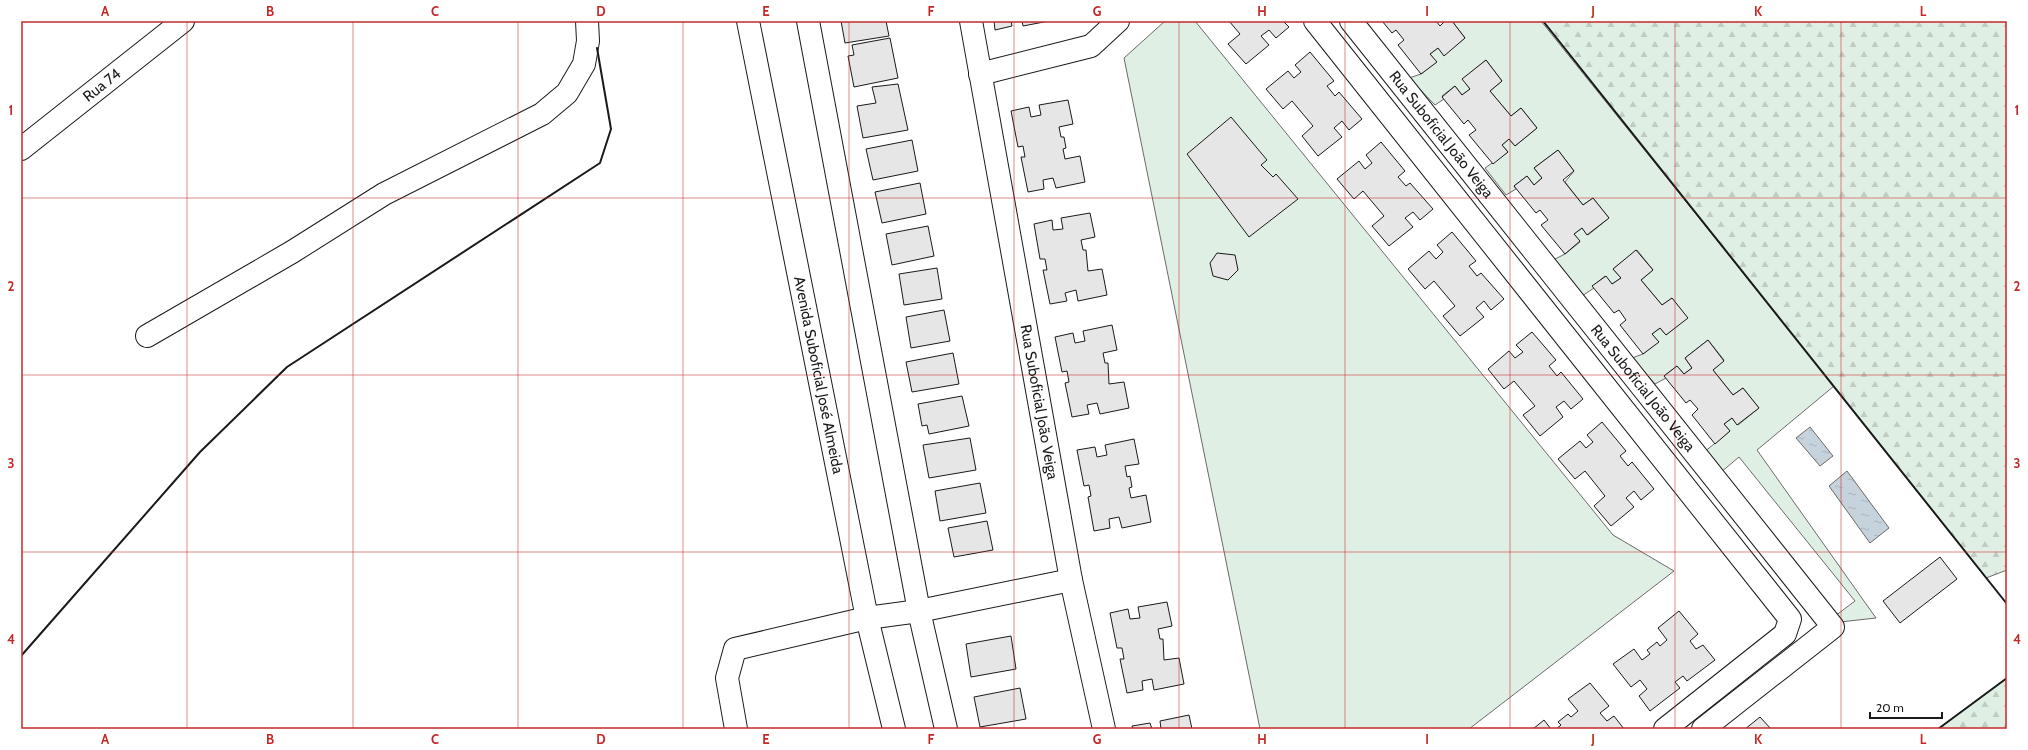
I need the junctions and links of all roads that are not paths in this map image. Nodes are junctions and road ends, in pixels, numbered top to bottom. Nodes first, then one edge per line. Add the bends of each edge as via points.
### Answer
1 (183, 21) edge
2 (587, 21) edge
3 (748, 21) edge
4 (808, 21) edge
5 (971, 21) edge
6 (1118, 21) edge
7 (1315, 21) edge
8 (1351, 21) edge
9 (980, 74) junction
10 (21, 149) edge
11 (147, 336) dead end
12 (1071, 580) junction
13 (919, 611) junction
14 (868, 618) junction
15 (736, 729) edge
16 (894, 729) edge
17 (946, 729) edge
18 (1104, 729) edge
19 (1665, 729) edge
20 (1703, 729) edge

1 - 10 street, Rua 74
2 - 11 street via 588,41 584,64 567,93 542,114 384,194 292,252
3 - 14 street, Avenida Suboficial José Almeida
4 - 13 street
5 - 9 street, Rua Suboficial João Veiga
6 - 9 street via 1091,46
7 - 19 street, Rua Suboficial João Veiga via 1790,619 1785,634
8 - 20 street, Rua Suboficial João Veiga via 1833,626
9 - 12 street, Rua Suboficial João Veiga
12 - 13 street
12 - 18 street, Rua Suboficial João Veiga
13 - 14 street
13 - 17 street
14 - 15 street via 735,649 727,678
14 - 16 street, Avenida Suboficial José Almeida

